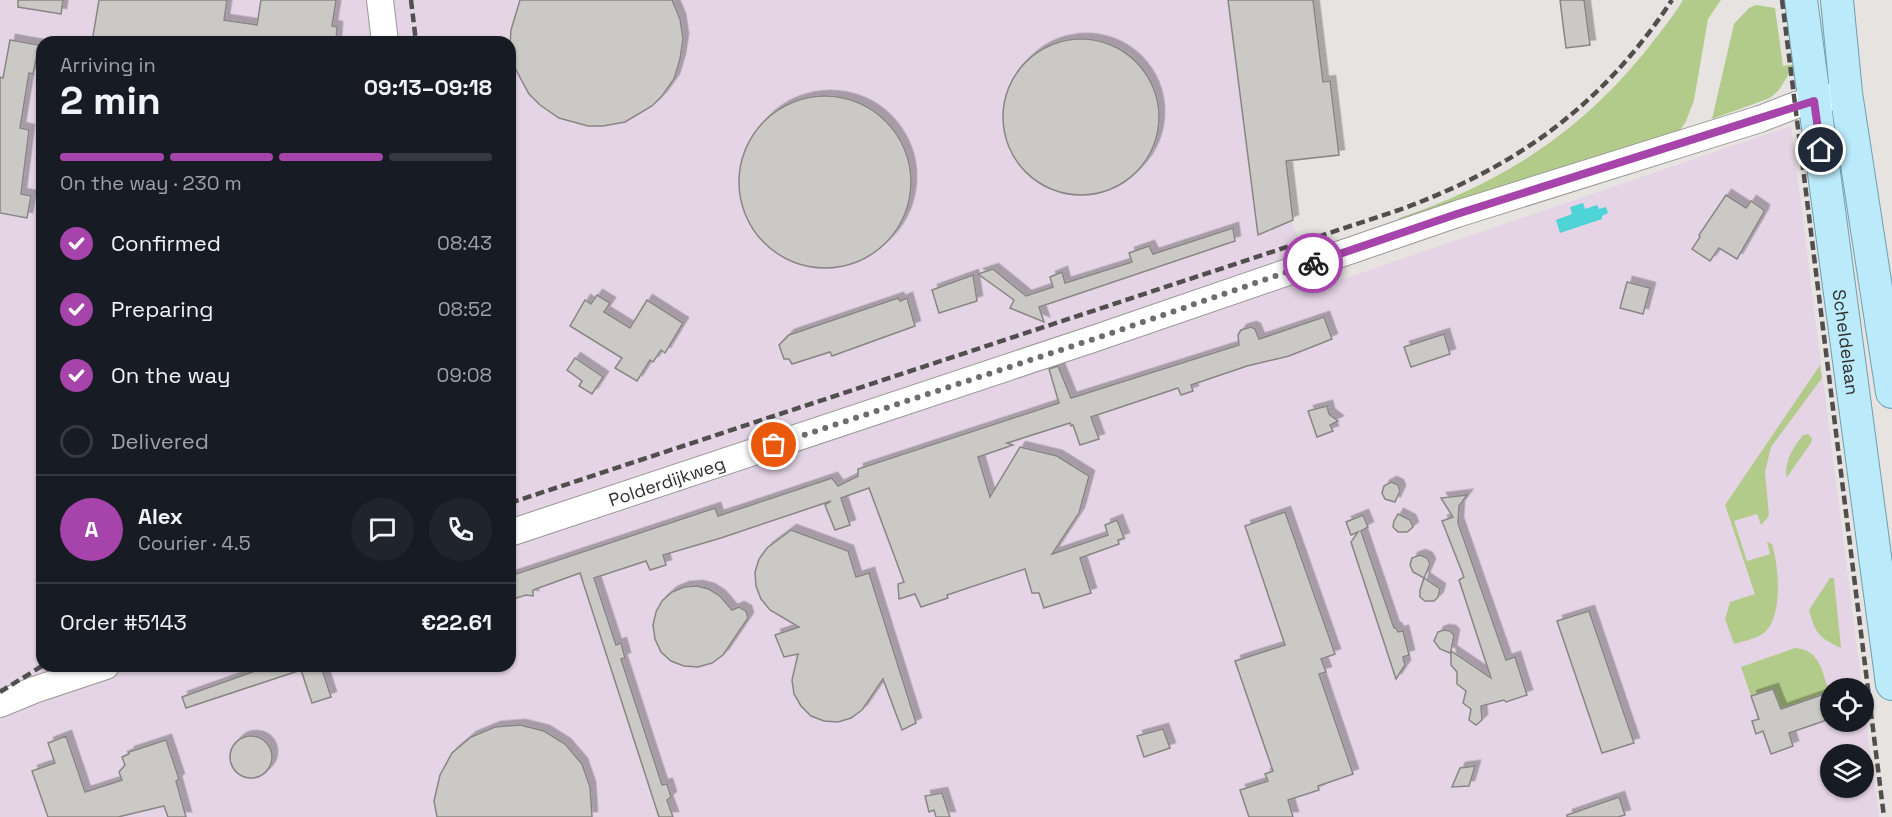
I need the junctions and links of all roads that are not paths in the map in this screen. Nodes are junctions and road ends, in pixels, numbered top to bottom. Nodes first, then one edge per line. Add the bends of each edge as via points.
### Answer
1 (380, 0) edge
2 (1801, 0) edge
3 (1836, 0) edge
4 (385, 36) edge
5 (1846, 93) junction
6 (1814, 101) junction
7 (1892, 389) edge
8 (1853, 390) junction
9 (516, 530) edge
10 (88, 672) edge
11 (1892, 684) edge
12 (0, 704) edge

1 - 4 street
2 - 6 main road, Scheldelaan
3 - 5 main road, Scheldelaan
5 - 6 street, Polderdijkweg
5 - 7 main road, Scheldelaan
6 - 8 main road, Scheldelaan
6 - 9 street, Polderdijkweg via 1457,214
7 - 8 main road
8 - 11 main road, Scheldelaan
10 - 12 street

